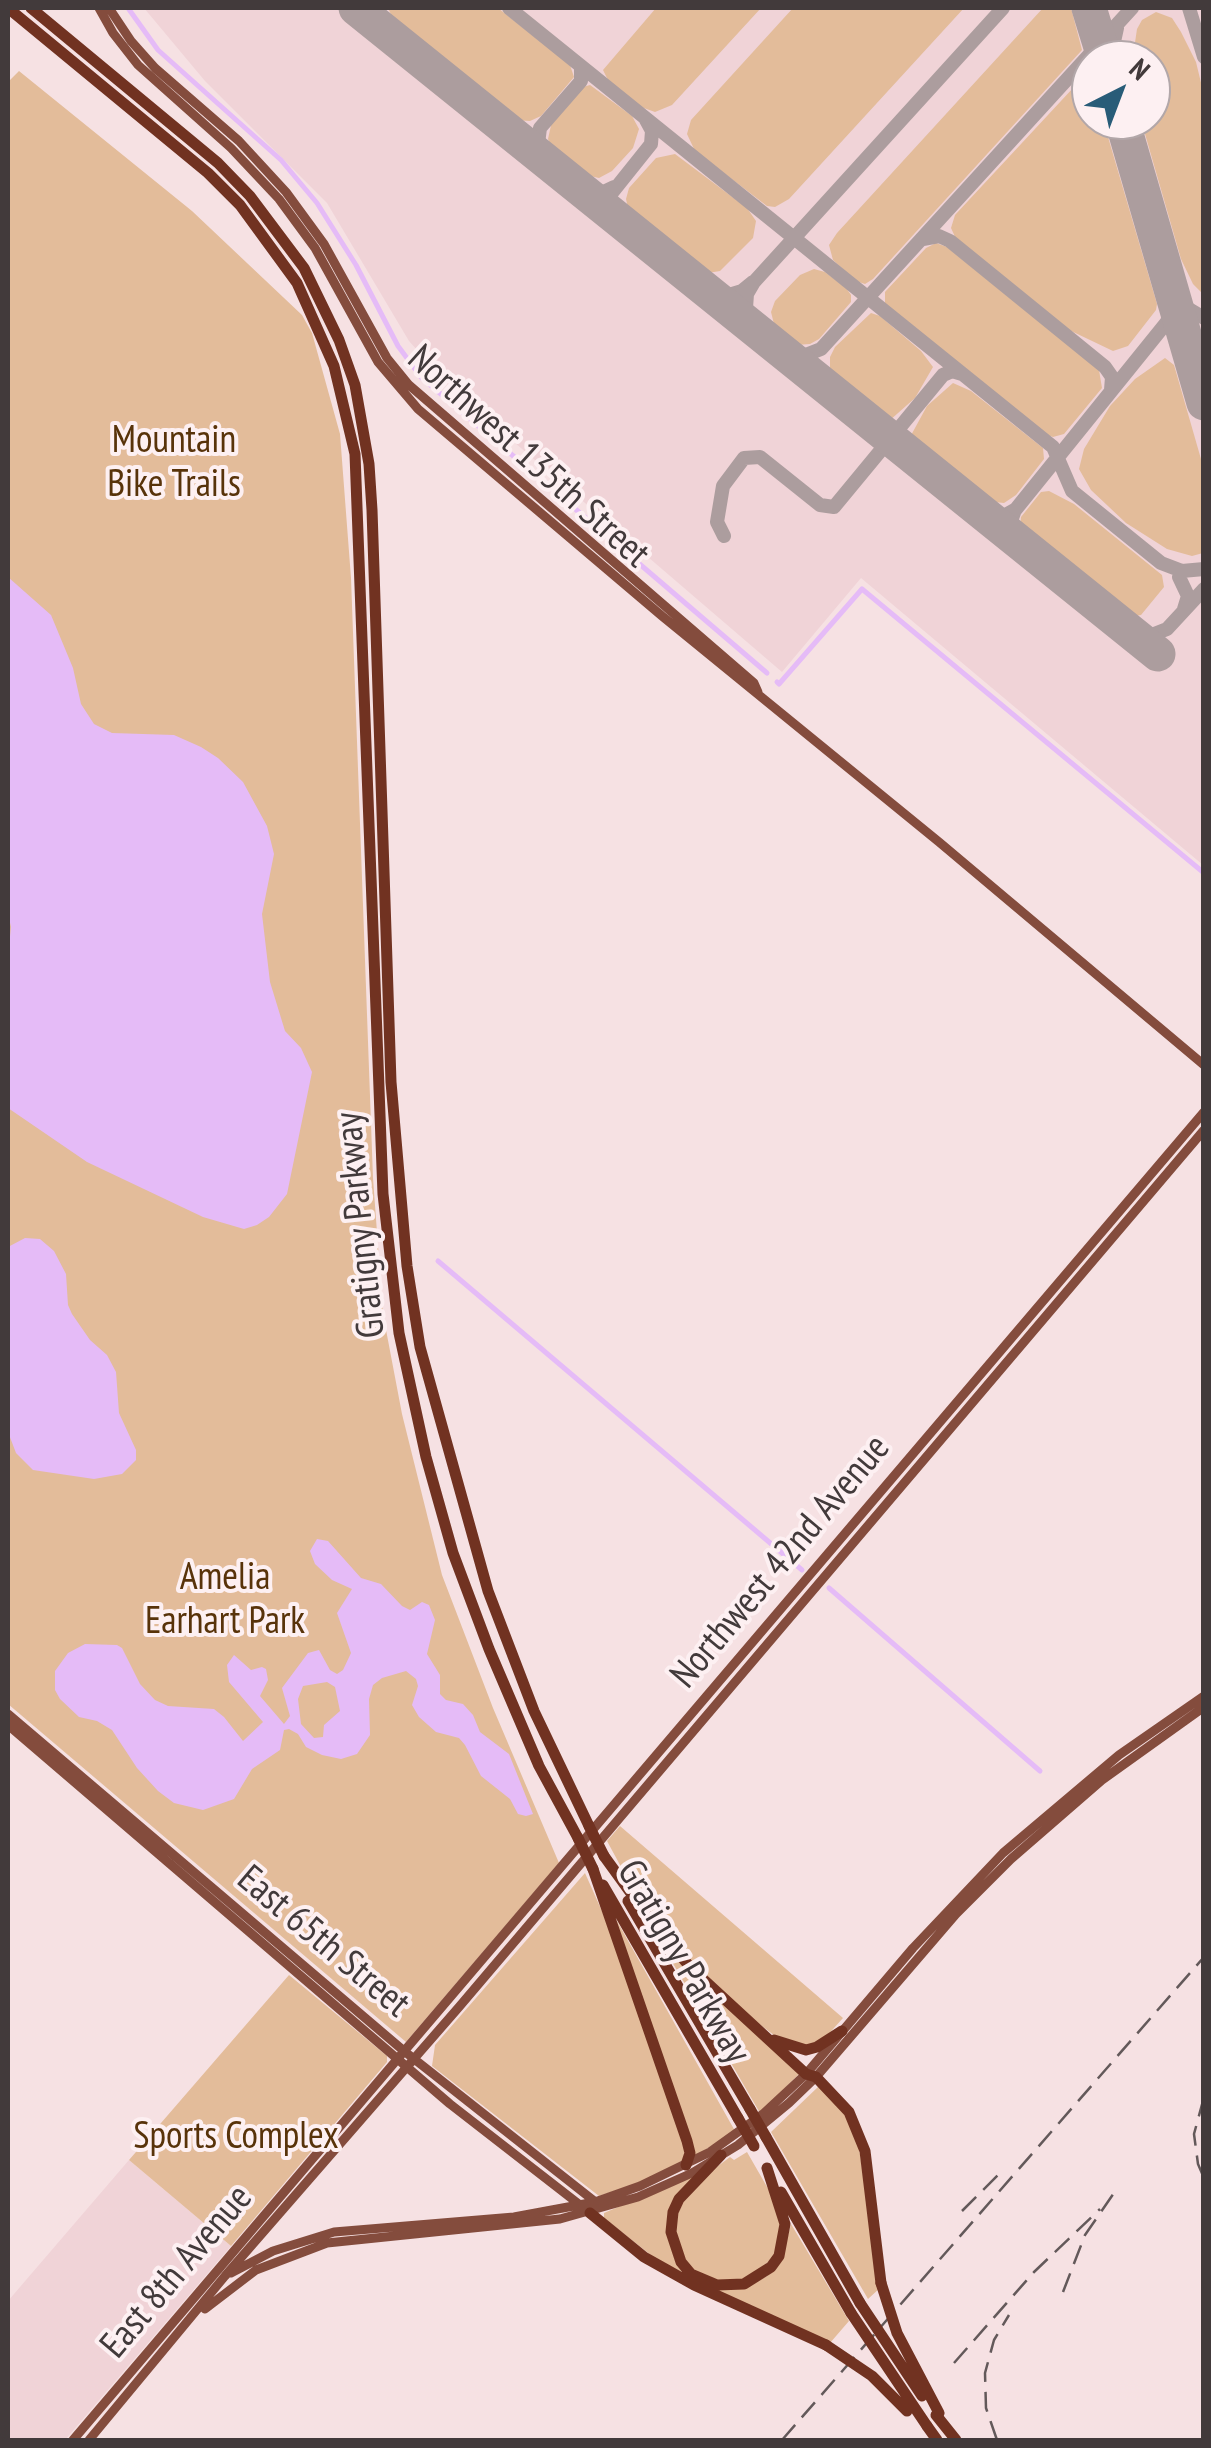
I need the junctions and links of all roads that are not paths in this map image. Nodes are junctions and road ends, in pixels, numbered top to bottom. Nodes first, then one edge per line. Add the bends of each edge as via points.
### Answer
1 (8, 8) edge
2 (30, 8) edge
3 (39, 8) edge
4 (98, 8) edge
5 (110, 8) edge
6 (8, 17) edge
7 (65, 34) junction
8 (70, 61) junction
9 (518, 488) junction
10 (1204, 1066) edge
11 (1204, 1112) edge
12 (1204, 1130) edge
13 (1076, 1262) junction
14 (1086, 1271) junction
15 (938, 1425) junction
16 (948, 1432) junction
17 (900, 1469) junction
18 (910, 1478) junction
19 (730, 1669) junction
20 (739, 1678) junction
21 (1204, 1696) edge
22 (1204, 1707) edge
23 (8, 1714) edge
24 (8, 1725) edge
25 (649, 1764) junction
26 (659, 1772) junction
27 (604, 1856) junction
28 (594, 1868) junction
29 (842, 2031) junction
30 (760, 2032) junction
31 (401, 2055) junction
32 (411, 2063) junction
33 (811, 2075) junction
34 (321, 2149) junction
35 (722, 2156) junction
36 (330, 2157) junction
37 (686, 2165) junction
38 (767, 2168) junction
39 (553, 2184) junction
40 (579, 2205) junction
41 (593, 2207) junction
42 (543, 2213) junction
43 (225, 2276) junction
44 (196, 2296) junction
45 (177, 2334) junction
46 (150, 2358) junction
47 (938, 2414) junction
48 (925, 2428) junction
49 (953, 2437) edge
50 (73, 2440) edge
51 (89, 2440) edge
52 (935, 2440) edge

1 - 8 highway, Gratigny Parkway
2 - 7 highway, Gratigny Parkway
3 - 7 highway
4 - 9 main road, Northwest 135th Street via 138,64 280,199 400,392
5 - 9 main road, Northwest 135th Street via 155,68 286,192 398,373
6 - 8 highway
7 - 27 highway, Gratigny Parkway, bridge via 218,163 277,228 324,306 355,386 370,464 392,1082 417,1330 488,1591 534,1711
8 - 28 highway, Gratigny Parkway, bridge via 240,205 320,328 342,397 358,502 382,1194 399,1333 454,1553 539,1766
9 - 10 main road, Northwest 135th Street
11 - 13 main road, Northwest 42nd Avenue
12 - 14 main road, Northwest 42nd Avenue
13 - 14 main road
13 - 15 main road, Northwest 42nd Avenue
14 - 16 main road, Northwest 42nd Avenue
15 - 16 main road
15 - 17 main road, Northwest 42nd Avenue
16 - 18 main road, Northwest 42nd Avenue
17 - 18 main road
17 - 19 main road, Northwest 42nd Avenue
18 - 20 main road, Northwest 42nd Avenue
19 - 20 main road
19 - 25 main road, Northwest 42nd Avenue
20 - 26 main road, Northwest 42nd Avenue
21 - 29 main road via 1096,1772 1003,1853
22 - 33 main road via 1102,1780 1011,1859
23 - 31 main road, East 65th Street
24 - 31 main road, East 65th Street
25 - 26 main road
25 - 31 main road, Northwest 42nd Avenue
26 - 32 main road, Northwest 42nd Avenue
27 - 30 highway via 672,1948
27 - 47 highway, Gratigny Parkway, bridge via 860,2302
28 - 37 highway via 690,2152
28 - 38 highway, Gratigny Parkway, bridge
29 - 30 highway via 806,2050
29 - 33 main road
30 - 33 highway
31 - 32 main road, East 65th Street
31 - 34 main road, East 8th Avenue
32 - 36 main road, East 8th Avenue
32 - 39 main road, East 65th Street
32 - 41 main road, East 65th Street
33 - 35 main road via 768,2122
33 - 37 main road
33 - 47 highway, bridge via 848,2112 862,2142 881,2284 897,2333
34 - 36 main road
34 - 44 main road, East 8th Avenue
35 - 38 highway via 679,2199 671,2232 681,2262 717,2286 758,2278 779,2256 786,2224
35 - 41 main road via 664,2186 604,2209
36 - 43 main road, East 8th Avenue
37 - 41 main road
38 - 48 highway, Gratigny Parkway, bridge
39 - 40 main road, East 65th Street
39 - 42 main road via 555,2199
40 - 41 main road, East 65th Street
40 - 42 main road
41 - 45 main road via 532,2224 349,2239 302,2250 230,2287
41 - 48 highway, bridge via 644,2257 826,2345 872,2376
42 - 43 main road via 334,2232 273,2251
43 - 44 main road
43 - 45 main road, East 8th Avenue
44 - 46 main road, East 8th Avenue
45 - 46 main road, East 8th Avenue
46 - 50 main road, East 8th Avenue
46 - 51 main road, East 8th Avenue
47 - 49 highway
48 - 52 highway, Gratigny Parkway

